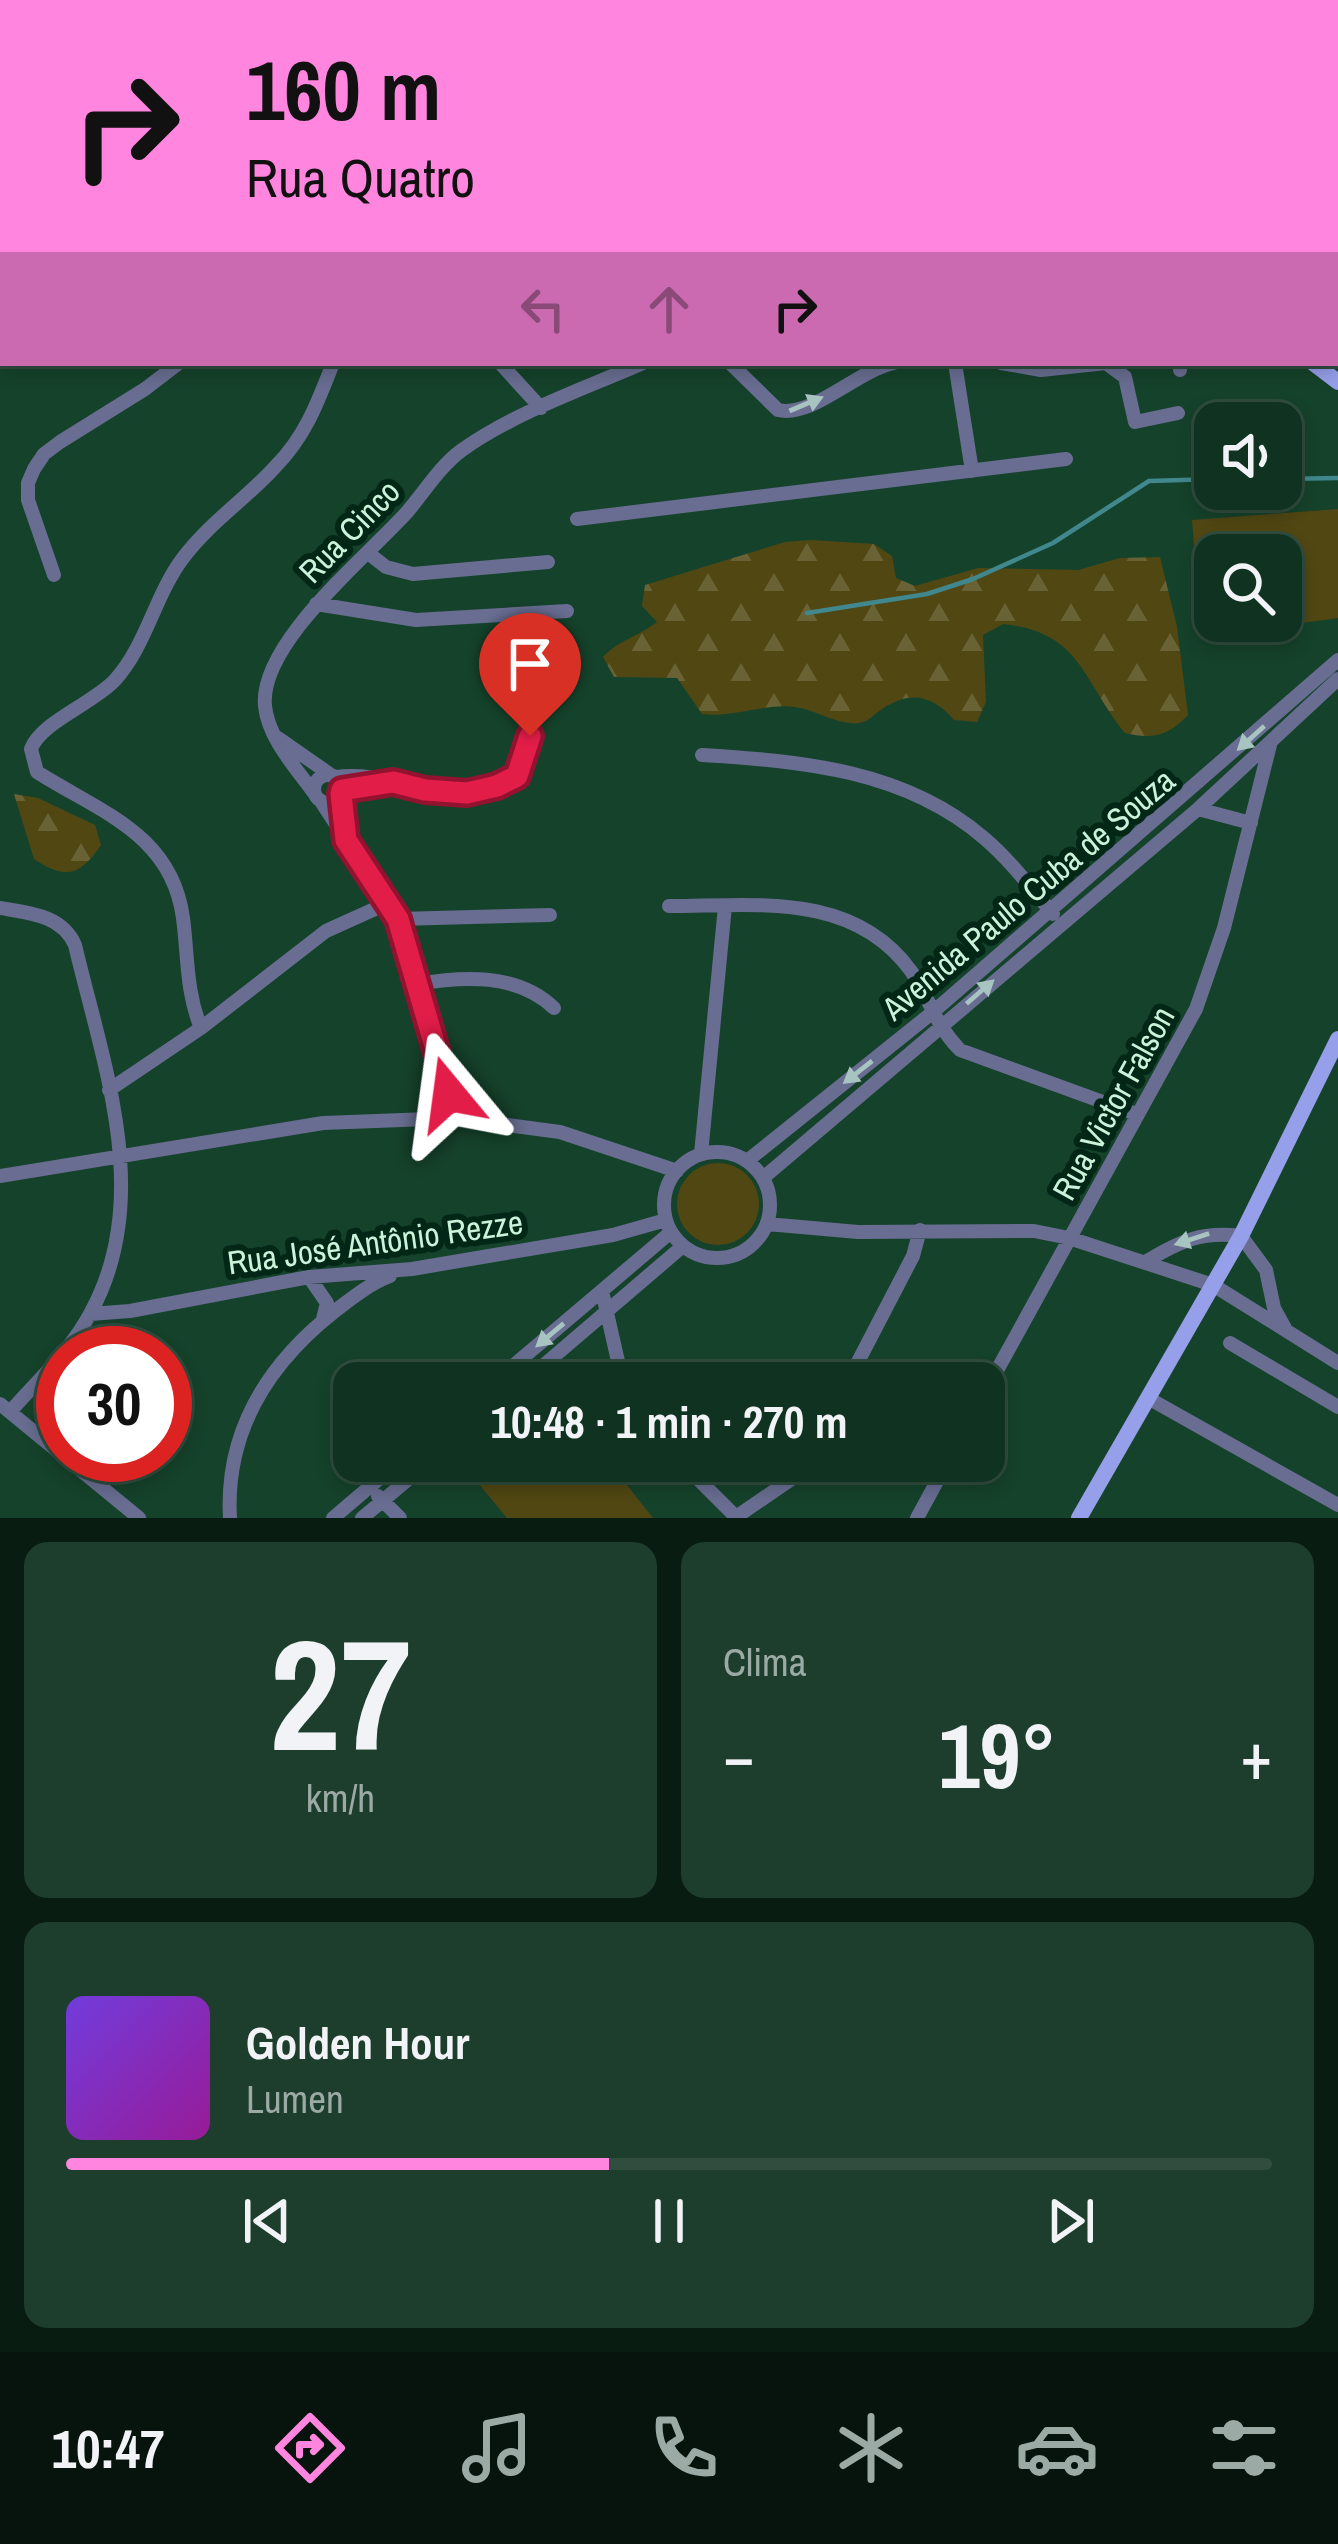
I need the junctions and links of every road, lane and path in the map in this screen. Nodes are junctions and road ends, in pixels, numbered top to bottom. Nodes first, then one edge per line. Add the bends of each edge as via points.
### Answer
1 (175, 366) edge
2 (332, 366) edge
3 (503, 366) edge
4 (637, 366) edge
5 (733, 366) edge
6 (882, 366) edge
7 (955, 366) edge
8 (1018, 366) edge
9 (1078, 366) edge
10 (1109, 366) edge
11 (542, 408) junction
12 (1178, 413) dead end
13 (1066, 459) dead end
14 (972, 471) junction
15 (577, 519) dead end
16 (368, 553) junction
17 (548, 562) dead end
18 (54, 575) dead end
19 (316, 604) junction
20 (567, 611) dead end
21 (1338, 660) edge
22 (1338, 680) edge
23 (530, 736) dead end
24 (278, 738) junction
25 (1270, 745) junction
26 (702, 755) dead end
27 (337, 784) junction
28 (317, 796) junction
29 (1198, 809) junction
30 (1251, 824) junction
31 (346, 840) junction
32 (388, 904) junction
33 (669, 906) dead end
34 (724, 906) junction
35 (0, 908) edge
36 (1049, 909) junction
37 (550, 915) dead end
38 (398, 919) junction
39 (1061, 922) junction
40 (417, 983) junction
41 (554, 1007) dead end
42 (933, 1012) junction
43 (201, 1028) junction
44 (939, 1028) junction
45 (1338, 1039) edge
46 (109, 1090) junction
47 (1136, 1114) junction
48 (455, 1118) junction
49 (701, 1154) junction
50 (122, 1158) junction
51 (747, 1161) junction
52 (677, 1171) junction
53 (0, 1176) edge
54 (764, 1178) junction
55 (767, 1224) junction
56 (669, 1226) junction
57 (920, 1230) junction
58 (1240, 1236) junction
59 (1069, 1238) junction
60 (683, 1246) junction
61 (1147, 1261) junction
62 (412, 1269) junction
63 (309, 1277) junction
64 (1213, 1286) junction
65 (602, 1291) junction
66 (1272, 1296) junction
67 (1244, 1308) junction
68 (609, 1312) junction
69 (90, 1314) junction
70 (323, 1321) junction
71 (1293, 1336) junction
72 (1230, 1343) dead end
73 (518, 1362) edge
74 (549, 1362) edge
75 (619, 1362) edge
76 (858, 1362) edge
77 (1001, 1362) edge
78 (1338, 1363) edge
79 (1148, 1398) junction
80 (1338, 1407) edge
81 (5, 1408) edge
82 (375, 1482) edge
83 (405, 1482) edge
84 (701, 1482) edge
85 (787, 1482) edge
86 (937, 1482) edge
87 (370, 1486) junction
88 (382, 1501) junction
89 (1338, 1505) edge
90 (340, 1516) edge
91 (737, 1517) edge
92 (139, 1518) edge
93 (230, 1518) edge
94 (362, 1518) edge
95 (400, 1518) edge
96 (917, 1518) edge
97 (1079, 1518) edge

1 - 18 street via 60,442 34,469 32,515
2 - 43 street via 305,429 277,466 185,555 124,670 31,749 37,772 163,858 182,911
3 - 11 street
4 - 11 street, Rua Cinco
5 -> 6 street via 788,412
7 - 14 street
8 - 9 street
10 - 12 street via 1125,377 1136,422
11 - 16 street, Rua Cinco via 450,459
13 - 14 street
14 - 15 street
16 - 17 street via 413,574
16 - 19 street, Rua Cinco
19 - 20 street via 416,620
19 - 24 street, Rua Cinco via 267,686 268,720
21 -> 36 street, Avenida Paulo Cuba de Souza
22 - 25 street, Avenida Paulo Cuba de Souza
23 - 27 street via 517,776 497,786 467,793
24 - 27 street
24 - 28 street, Rua Cinco
25 - 29 street, Avenida Paulo Cuba de Souza
25 - 30 street, Rua Victor Falson
26 - 36 street via 800,762 897,785 982,836
27 - 28 street via 329,803
27 - 28 street via 318,779
27 - 31 street
28 - 31 street, Rua Cinco
29 - 30 street
29 - 39 street, Avenida Paulo Cuba de Souza
30 - 47 street, Rua Victor Falson via 1203,991
31 - 32 street, Rua Cinco
32 - 38 street, Rua Cinco
32 - 43 street via 326,931
33 - 34 street
34 - 42 street via 775,906 863,925 911,971
34 - 49 street
35 - 46 street via 54,921 70,934
36 - 39 street
36 - 42 street, Avenida Paulo Cuba de Souza
37 - 38 street
38 - 40 street, Rua Cinco
44 -> 39 street, Avenida Paulo Cuba de Souza
40 - 41 street via 497,981 525,986
40 - 48 street, Rua Cinco
42 - 44 street
42 -> 51 street, Avenida Paulo Cuba de Souza
43 - 46 street
44 - 47 street via 988,1063
44 - 54 street, Avenida Paulo Cuba de Souza
45 - 58 main road
46 - 50 street
47 - 59 street, Rua Victor Falson
48 - 50 street via 323,1123
48 - 52 street via 560,1132
49 - 51 street
49 - 52 street
50 - 53 street
50 - 69 street via 118,1230
51 - 54 street
52 - 56 street via 668,1186
54 - 55 street
55 - 57 street
55 - 60 street via 731,1257
56 - 60 street
56 - 62 street, Rua José Antônio Rezze
56 - 65 street
57 - 59 street
57 - 76 street
58 -> 61 street via 1203,1234
58 - 64 main road
58 - 66 street via 1259,1256
59 - 61 street
59 - 77 street, Rua Victor Falson
60 - 68 street
61 - 64 street
62 - 63 street, Rua José Antônio Rezze
62 - 70 street via 362,1290
63 - 69 street, Rua José Antônio Rezze
63 - 70 street via 327,1304
64 - 67 street
64 - 79 main road
65 - 68 street
65 -> 73 street
66 - 67 street
66 - 71 street
67 - 71 street
68 - 74 street
68 - 75 street
69 - 81 street
70 - 93 street via 263,1386 237,1444
71 - 78 street
72 - 80 street
79 - 89 street
79 - 97 main road
81 - 92 street
82 - 87 street
83 - 88 street
84 - 91 street
85 - 91 street
86 - 96 street
87 - 88 street
87 - 90 street
88 - 94 street
88 - 95 street

